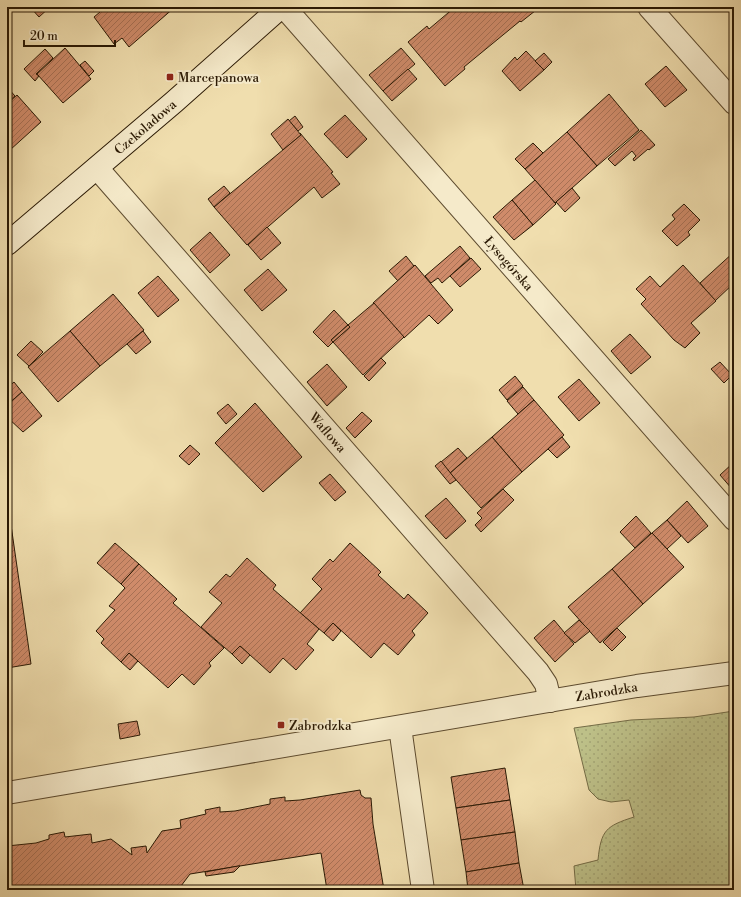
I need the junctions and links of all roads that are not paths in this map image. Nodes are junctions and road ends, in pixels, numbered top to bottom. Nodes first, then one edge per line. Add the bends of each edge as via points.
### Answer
1 (282, 7) edge
2 (649, 7) edge
3 (734, 103) edge
4 (97, 168) junction
5 (7, 244) edge
6 (734, 519) edge
7 (734, 673) edge
8 (550, 701) junction
9 (400, 727) junction
10 (7, 793) edge
11 (424, 890) edge

1 - 4 street, Czekoladowa
1 - 6 street, Łysogórska
2 - 3 street
4 - 5 street, Czekoladowa
4 - 8 street, Waflowa via 538,672 546,684
7 - 8 street, Zabrodzka
8 - 9 street, Zabrodzka
9 - 10 street, Zabrodzka
9 - 11 street

